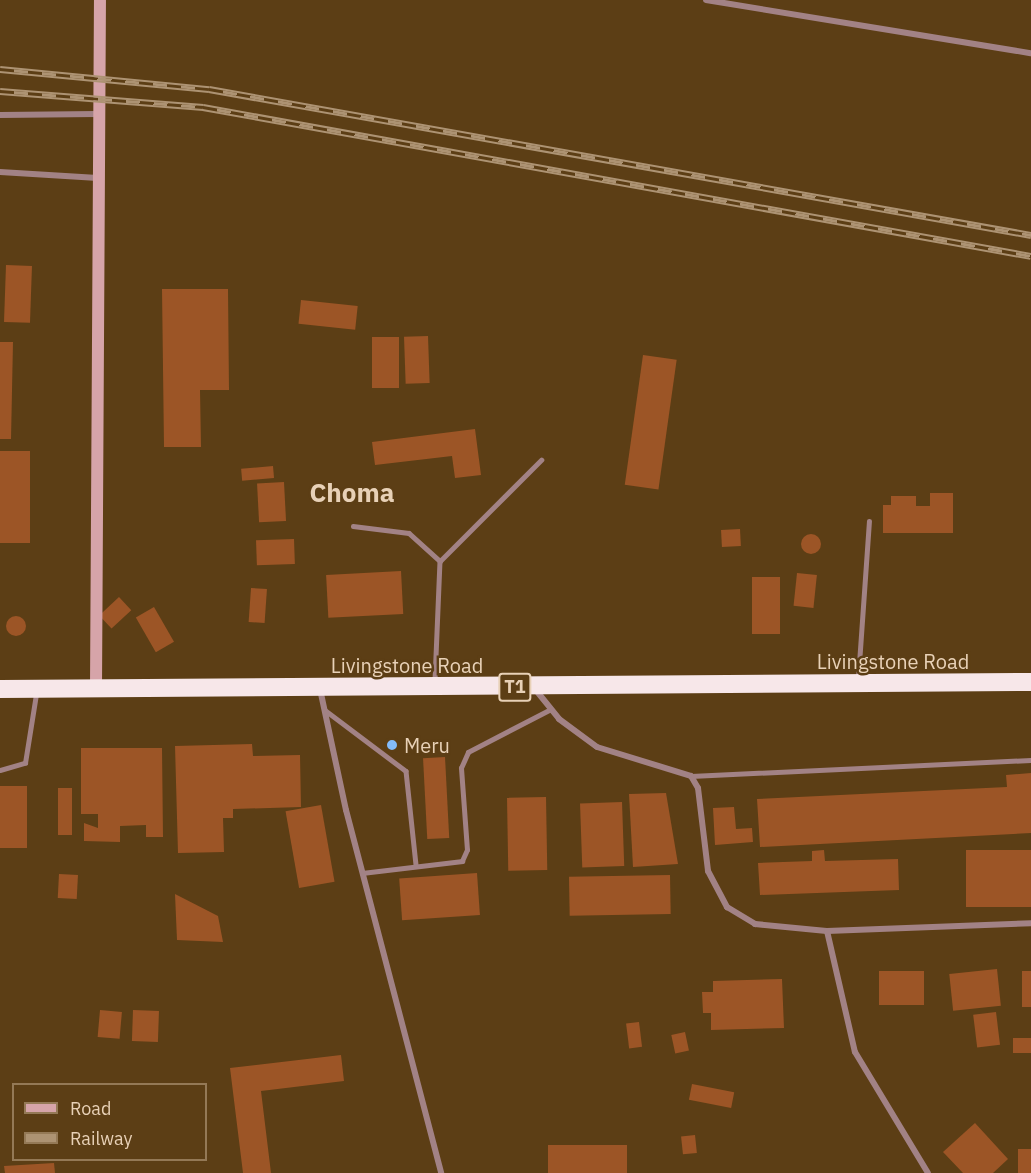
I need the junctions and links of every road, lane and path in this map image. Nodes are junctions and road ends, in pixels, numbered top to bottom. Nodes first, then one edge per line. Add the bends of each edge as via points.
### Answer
1 (100, 0) edge
2 (706, 0) edge
3 (1031, 53) edge
4 (97, 114) junction
5 (0, 115) edge
6 (0, 172) edge
7 (98, 177) junction
8 (541, 460) dead end
9 (869, 520) dead end
10 (352, 526) dead end
11 (440, 561) junction
12 (1031, 682) edge
13 (858, 683) junction
14 (533, 686) junction
15 (435, 687) junction
16 (37, 688) junction
17 (96, 688) junction
18 (320, 688) junction
19 (0, 689) edge
20 (551, 709) junction
21 (325, 710) junction
22 (1031, 759) edge
23 (0, 770) edge
24 (690, 776) junction
25 (416, 865) junction
26 (362, 873) junction
27 (1031, 923) edge
28 (827, 931) junction
29 (441, 1173) edge
30 (928, 1173) edge

1 - 4 street
2 - 3 street
4 - 5 street
4 - 7 street
6 - 7 street
7 - 17 street
8 - 11 lane
9 - 13 lane
10 - 11 lane via 409,533
11 - 15 lane
12 - 13 highway, Livingstone Road / T1
13 - 14 highway, Livingstone Road / T1
14 - 15 highway, Livingstone Road / T1
14 - 20 street
15 - 18 highway, Livingstone Road / T1
16 - 17 highway, Livingstone Road / T1
16 - 19 highway, Livingstone Road / T1
16 - 23 lane via 25,763
17 - 18 highway, Livingstone Road / T1
18 - 21 street
20 - 24 street via 597,747
20 - 25 lane via 468,752 461,768 465,856 462,861
21 - 25 lane via 405,771
21 - 26 street
22 - 24 lane
24 - 28 street via 698,788 708,871 727,907 755,924
25 - 26 lane
26 - 29 street
27 - 28 street
28 - 30 street via 855,1052

